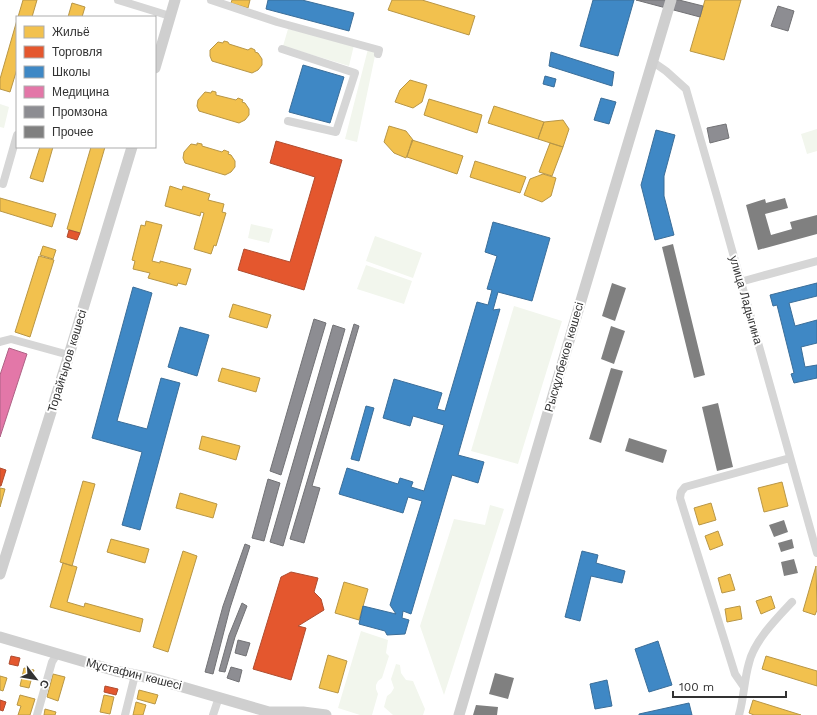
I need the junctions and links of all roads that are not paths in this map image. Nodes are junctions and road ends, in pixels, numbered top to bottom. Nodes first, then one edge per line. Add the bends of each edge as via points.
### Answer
1 (118, 0) edge
2 (175, 0) edge
3 (211, 0) edge
4 (671, 0) edge
5 (170, 16) junction
6 (282, 49) dead end
7 (378, 54) dead end
8 (653, 62) junction
9 (156, 65) edge
10 (288, 121) dead end
11 (16, 138) edge
12 (132, 148) edge
13 (3, 184) dead end
14 (817, 261) edge
15 (740, 282) junction
16 (0, 342) edge
17 (69, 355) junction
18 (790, 458) junction
19 (817, 553) edge
20 (0, 574) edge
21 (792, 602) dead end
22 (0, 637) edge
23 (57, 654) junction
24 (136, 675) junction
25 (744, 687) junction
26 (218, 697) junction
27 (272, 713) edge
28 (37, 715) edge
29 (125, 715) edge
30 (213, 715) edge
31 (326, 715) edge
32 (460, 715) edge
33 (739, 715) edge

1 - 5 street
2 - 5 street
3 - 7 street via 277,22 379,50
4 - 8 street, Рысқұлбеков көшесі
5 - 9 street
6 - 10 street via 355,73 336,132
8 - 15 street, улица Ладыгина via 686,89
8 - 32 street, Рысқұлбеков көшесі
11 - 13 street
12 - 17 street, Торайғыров көшесі
14 - 15 street
15 - 18 street, улица Ладыгина
16 - 17 street via 11,339
17 - 20 street, Торайғыров көшесі
18 - 19 street, улица Ладыгина
18 - 25 street via 685,487 681,492 680,498 735,674
21 - 25 street via 759,642 749,661
22 - 23 street, Мұстафин көшесі
23 - 24 street, Мұстафин көшесі
23 - 28 street via 52,662
24 - 26 street, Мұстафин көшесі
24 - 29 street
25 - 33 street
26 - 27 street, Мұстафин көшесі
26 - 30 street
27 - 31 street, Мұстафин көшесі via 303,712

